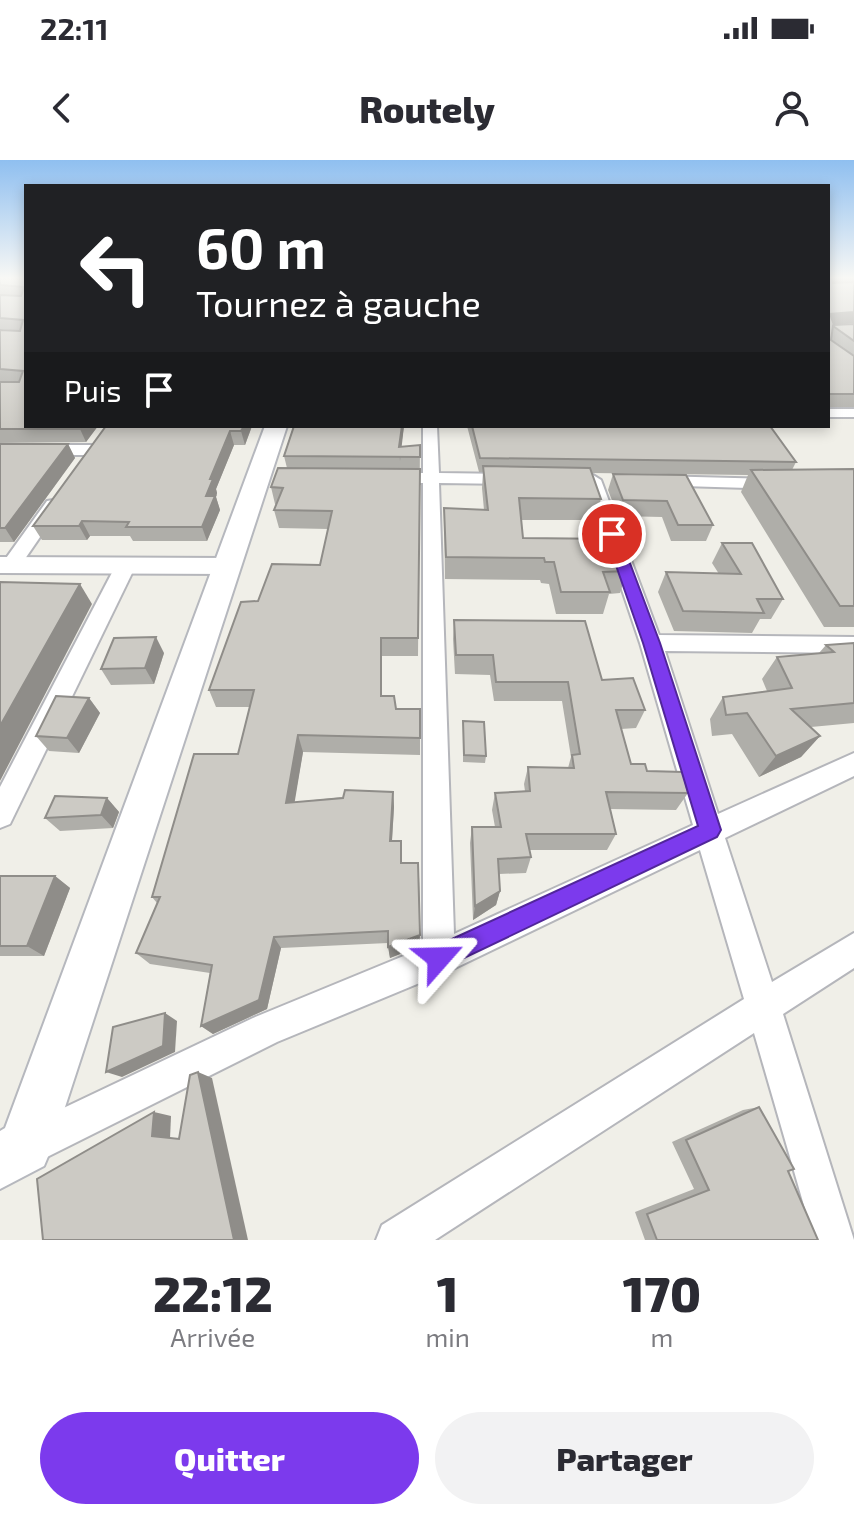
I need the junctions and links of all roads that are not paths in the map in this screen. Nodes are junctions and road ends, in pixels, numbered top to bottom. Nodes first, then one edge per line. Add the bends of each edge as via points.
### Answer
1 (830, 413) edge
2 (854, 413) edge
3 (276, 428) edge
4 (430, 428) edge
5 (0, 450) edge
6 (92, 450) edge
7 (368, 478) edge
8 (430, 478) junction
9 (534, 479) edge
10 (593, 480) edge
11 (639, 481) edge
12 (794, 484) edge
13 (65, 488) edge
14 (6, 565) edge
15 (126, 565) junction
16 (229, 566) junction
17 (651, 643) junction
18 (854, 645) edge
19 (854, 764) edge
20 (0, 815) edge
21 (710, 830) junction
22 (854, 949) edge
23 (439, 958) junction
24 (762, 1008) junction
25 (12, 1154) edge
26 (397, 1240) edge
27 (835, 1240) edge

1 - 2 street
3 - 16 main road via 267,477
4 - 8 street
5 - 6 street
7 - 8 street
8 - 9 street
8 - 23 street
10 - 17 street
11 - 12 street
13 - 14 street
14 - 15 street
15 - 16 street
15 - 20 street
16 - 25 main road
17 - 18 street
17 - 21 street
19 - 21 street
21 - 23 street
21 - 24 street
22 - 24 street
23 - 25 street via 265,1030
24 - 26 street
24 - 27 street

